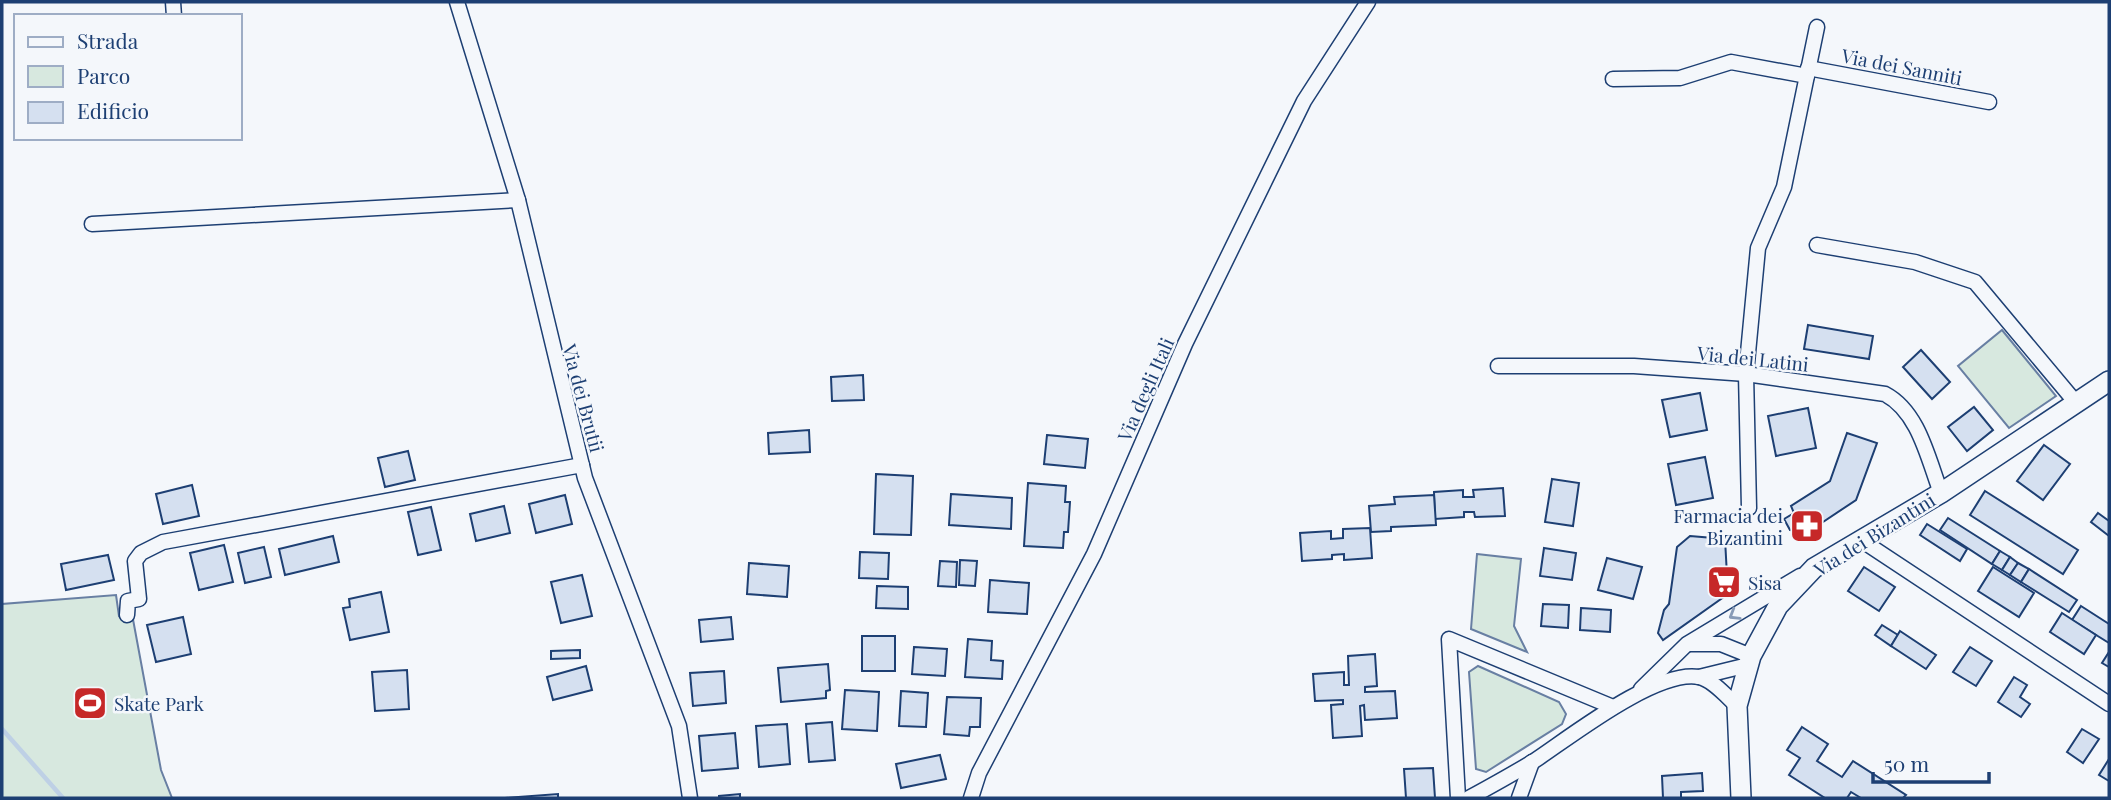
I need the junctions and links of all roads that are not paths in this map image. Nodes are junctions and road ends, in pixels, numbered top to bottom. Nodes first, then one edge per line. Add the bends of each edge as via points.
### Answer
1 (457, 2) edge
2 (1367, 2) edge
3 (1817, 27) dead end
4 (1808, 72) junction
5 (1613, 79) dead end
6 (1989, 102) dead end
7 (517, 200) junction
8 (92, 224) dead end
9 (1817, 245) dead end
10 (1498, 366) dead end
11 (1746, 374) junction
12 (2109, 381) edge
13 (2077, 404) junction
14 (582, 464) junction
15 (1941, 493) junction
16 (1749, 508) dead end
17 (1861, 540) junction
18 (1814, 568) junction
19 (127, 615) dead end
20 (1687, 643) junction
21 (1749, 661) junction
22 (1699, 677) junction
23 (1637, 693) junction
24 (2109, 704) edge
25 (1737, 706) junction
26 (1614, 707) junction
27 (1532, 762) junction
28 (690, 798) edge
29 (971, 798) edge
30 (1458, 798) edge
31 (1469, 798) edge
32 (1518, 798) edge
33 (1741, 798) edge

1 - 7 street, Via dei Brutii
2 - 29 street, Via degli Itali via 1304,101 1185,344 1094,554 979,773
3 - 4 street
4 - 5 street, Via dei Sanniti via 1731,62 1680,78
4 - 6 street, Via dei Sanniti
4 - 11 street via 1784,187 1758,247
7 - 8 street
7 - 14 street, Via dei Brutii
9 - 13 street via 1915,262 1975,282
10 - 11 street, Via dei Latini via 1634,366
11 - 15 street, Via dei Latini via 1885,394 1901,402 1912,418
11 - 16 street
12 - 13 street, Via dei Bizantini
13 - 15 street, Via dei Bizantini
14 - 19 street via 163,542 135,561 139,599 128,601
14 - 28 street, Via dei Brutii via 679,726
15 - 17 street, Via dei Bizantini
17 - 18 street, Via dei Bizantini
17 - 24 street
18 -> 20 street
18 - 21 street, Via dei Bizantini via 1778,606
20 - 21 street via 1721,644
20 - 23 street
21 - 22 street
21 - 25 street, Via dei Bizantini
22 - 23 street
22 - 25 street
23 - 26 street
25 - 33 street, Via dei Bizantini
26 - 27 street
26 - 30 street via 1449,639
27 - 31 street
27 - 32 street

